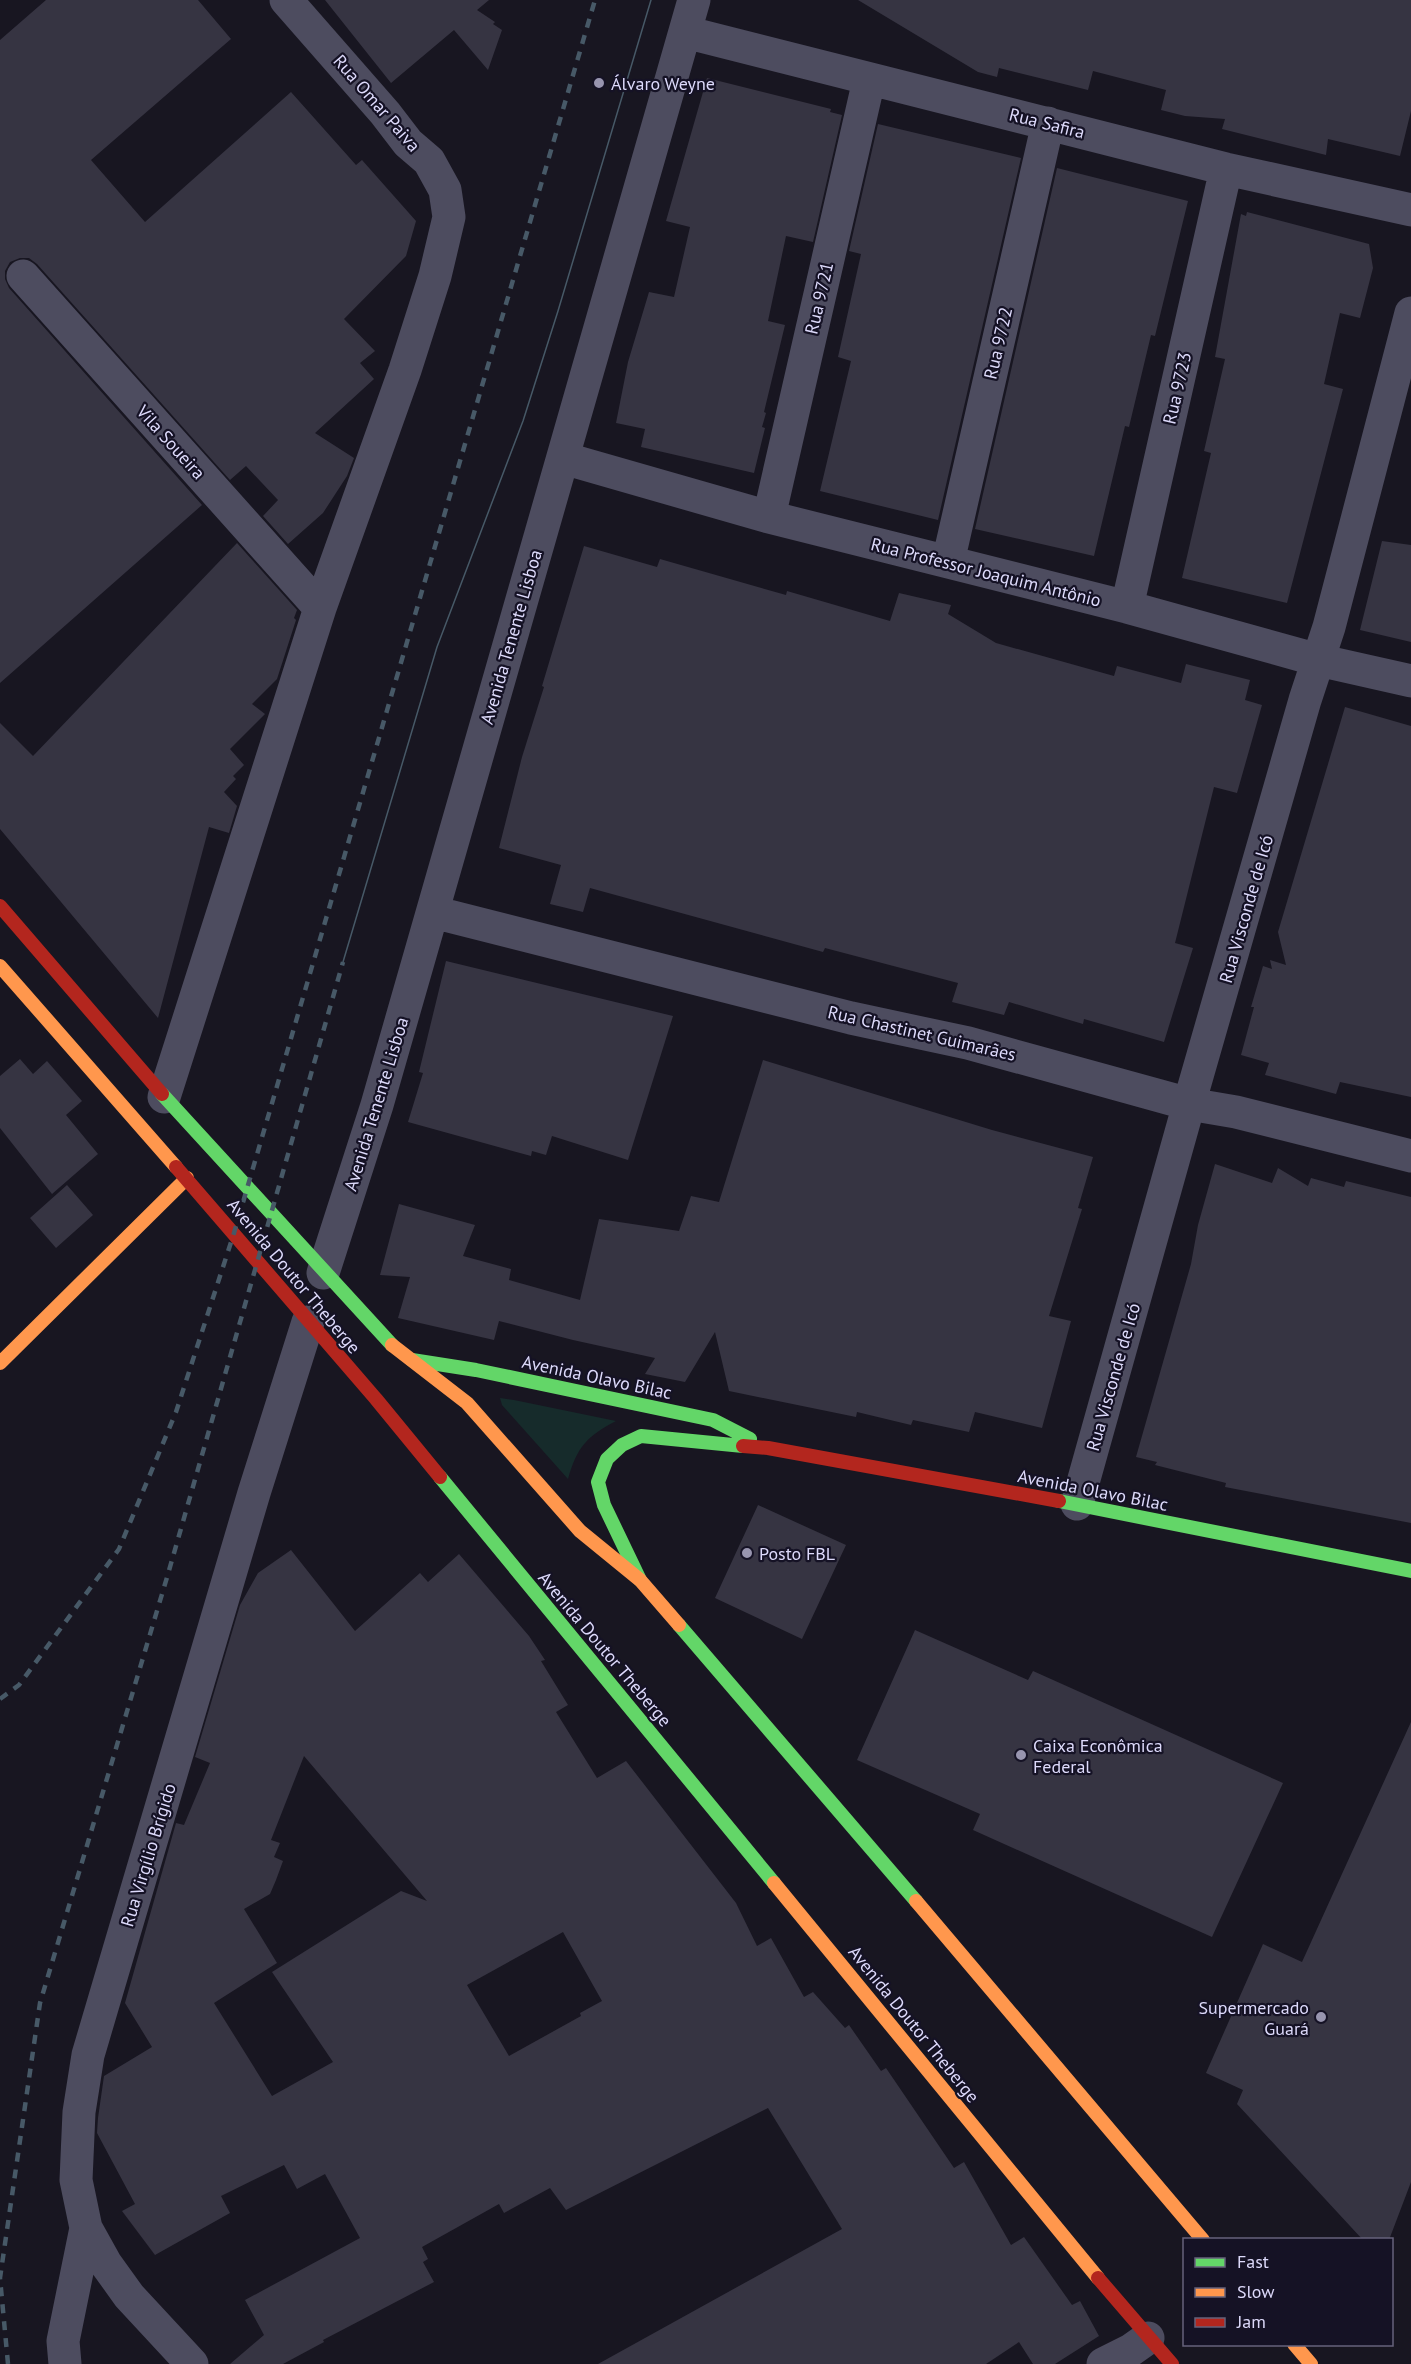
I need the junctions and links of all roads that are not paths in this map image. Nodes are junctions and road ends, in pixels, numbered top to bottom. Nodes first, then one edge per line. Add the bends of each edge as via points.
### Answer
1 (286, 0) edge
2 (694, 0) edge
3 (685, 32) junction
4 (869, 80) junction
5 (1048, 123) junction
6 (1226, 169) junction
7 (1411, 210) edge
8 (23, 276) dead end
9 (1411, 313) edge
10 (563, 458) junction
11 (769, 517) junction
12 (948, 562) junction
13 (320, 608) junction
14 (1127, 608) junction
15 (1318, 660) junction
16 (1411, 681) edge
17 (0, 906) edge
18 (433, 912) junction
19 (0, 966) edge
20 (164, 1097) junction
21 (1189, 1104) junction
22 (1411, 1156) edge
23 (187, 1178) junction
24 (323, 1273) junction
25 (308, 1322) junction
26 (412, 1360) junction
27 (0, 1363) edge
28 (768, 1448) junction
29 (1077, 1504) junction
30 (1411, 1571) edge
31 (640, 1580) junction
32 (86, 2228) junction
33 (1201, 2238) edge
34 (1148, 2338) junction
35 (1296, 2346) edge
36 (65, 2364) edge
37 (192, 2364) edge
38 (1103, 2364) edge
39 (1172, 2364) edge
40 (1311, 2364) edge

1 - 13 street, Rua Omar Paiva via 408,143 429,161 445,190 449,217 408,359
2 - 3 street, Avenida Tenente Lisboa
3 - 4 street, Rua Safira
3 - 10 street, Avenida Tenente Lisboa
4 - 5 street, Rua Safira
4 - 11 street, Rua 9721
5 - 6 street, Rua Safira
5 - 12 street, Rua 9722
6 - 7 street, Rua Safira
6 - 14 street, Rua 9723
8 - 13 street, Vila Soueira
9 - 15 street, Rua Visconde de Icó
10 - 11 street, Rua Professor Joaquim Antônio
10 - 18 street, Avenida Tenente Lisboa
11 - 12 street, Rua Professor Joaquim Antônio
12 - 14 street, Rua Professor Joaquim Antônio
13 - 20 street
14 - 15 street, Rua Professor Joaquim Antônio
15 - 16 street, Rua Professor Joaquim Antônio
15 - 21 street, Rua Visconde de Icó
17 - 20 main road, Avenida Doutor Theberge
18 - 21 street, Rua Chastinet Guimarães via 851,1018 1024,1057
18 - 24 street, Avenida Tenente Lisboa
19 - 23 main road, Avenida Doutor Theberge
20 - 24 main road, Avenida Doutor Theberge
21 - 22 street, Rua Chastinet Guimarães
21 - 29 street, Rua Visconde de Icó
23 - 25 main road, Avenida Doutor Theberge
23 - 27 main road
24 - 26 main road, Avenida Doutor Theberge via 387,1341
25 - 32 street, Rua Virgílio Brígido via 88,2055 79,2112 76,2180
25 - 34 main road, Avenida Doutor Theberge via 376,1399
26 - 28 main road, Avenida Olavo Bilac via 713,1420
26 - 31 main road, Avenida Doutor Theberge via 468,1403 580,1531
28 - 29 main road, Avenida Olavo Bilac
28 - 31 main road, Avenida Olavo Bilac via 641,1436 622,1445 607,1460 598,1482 604,1505
29 - 30 main road, Avenida Olavo Bilac
31 - 33 main road, Avenida Doutor Theberge
32 - 36 street via 63,2342
32 - 37 street, Rua Virgílio Brígido via 129,2296
34 - 38 street
34 - 39 main road, Avenida Doutor Theberge
35 - 40 main road

